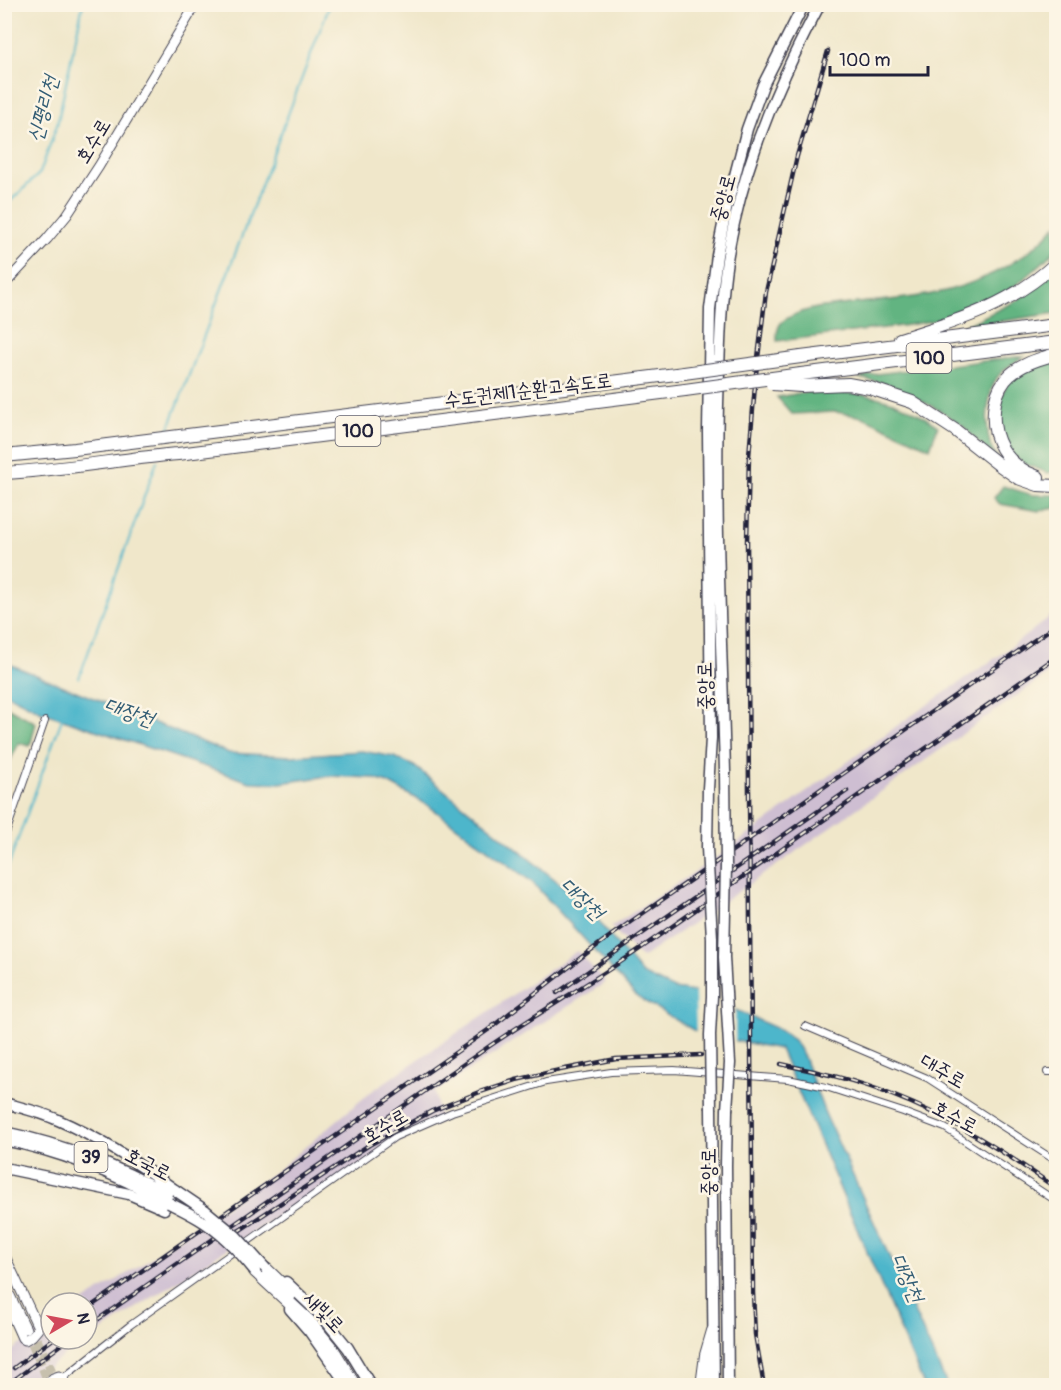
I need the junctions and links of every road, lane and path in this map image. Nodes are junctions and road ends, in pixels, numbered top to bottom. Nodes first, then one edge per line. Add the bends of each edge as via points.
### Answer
1 (196, 4) edge
2 (804, 4) edge
3 (820, 4) edge
4 (1056, 262) edge
5 (4, 285) edge
6 (1056, 325) edge
7 (1056, 342) edge
8 (867, 349) junction
9 (1056, 354) edge
10 (801, 380) junction
11 (4, 456) edge
12 (4, 474) edge
13 (1056, 478) edge
14 (1056, 486) edge
15 (45, 721) dead end
16 (4, 839) edge
17 (805, 1026) dead end
18 (1047, 1072) dead end
19 (1056, 1072) edge
20 (4, 1102) edge
21 (4, 1132) edge
22 (4, 1140) edge
23 (1056, 1161) edge
24 (4, 1168) edge
25 (170, 1199) junction
26 (1056, 1201) edge
27 (4, 1254) edge
28 (4, 1266) edge
29 (261, 1270) junction
30 (4, 1283) edge
31 (4, 1298) edge
32 (713, 1331) junction
33 (61, 1383) edge
34 (46, 1386) edge
35 (348, 1386) edge
36 (355, 1386) edge
37 (364, 1386) edge
38 (371, 1386) edge
39 (702, 1386) edge
40 (714, 1386) edge
41 (728, 1386) edge

1 - 5 main road, 호수로 via 68,215
2 - 32 main road, 중앙로, bridge via 763,86 747,129 726,210 710,309 711,738 707,848 712,938
3 - 41 main road, 중앙로, bridge via 773,99 755,147 733,225 719,346 717,445 727,832 724,957 730,1063 726,1177
4 - 8 highway via 1025,289 987,309
6 - 8 highway, 수도권제1순환고속도로 / 100
7 - 10 highway, 수도권제1순환고속도로 / 100
8 - 11 highway, 수도권제1순환고속도로 / 100, bridge
9 - 13 highway via 1033,361 1008,376 995,399 993,412 997,441 1006,455 1026,473
10 - 12 highway, 수도권제1순환고속도로 / 100, bridge via 744,382
10 - 14 highway via 870,388 912,402 1018,478
15 - 16 street
17 - 23 street, 대주로 via 927,1078
18 - 19 street
20 - 25 main road via 56,1119 104,1142 136,1162
21 - 25 main road, 호국로 / 39 via 100,1160 139,1178
22 - 25 main road, 호국로 / 39 via 99,1169
24 - 25 main road
25 - 29 main road, 39, bridge via 201,1214 231,1237
26 - 33 street, 호수로 via 945,1128 789,1078 674,1070 611,1072 546,1082 452,1112 395,1137 129,1326
27 - 31 main road via 37,1325 32,1336 22,1338
28 - 30 main road via 29,1328
29 - 35 main road
29 - 36 highway, 새빛로 / 39 via 333,1350
29 - 37 highway, 새빛로 / 39 via 319,1322
29 - 38 main road via 290,1285 324,1317
32 - 39 highway
32 - 40 main road, 중앙로
33 - 34 main road via 58,1376

